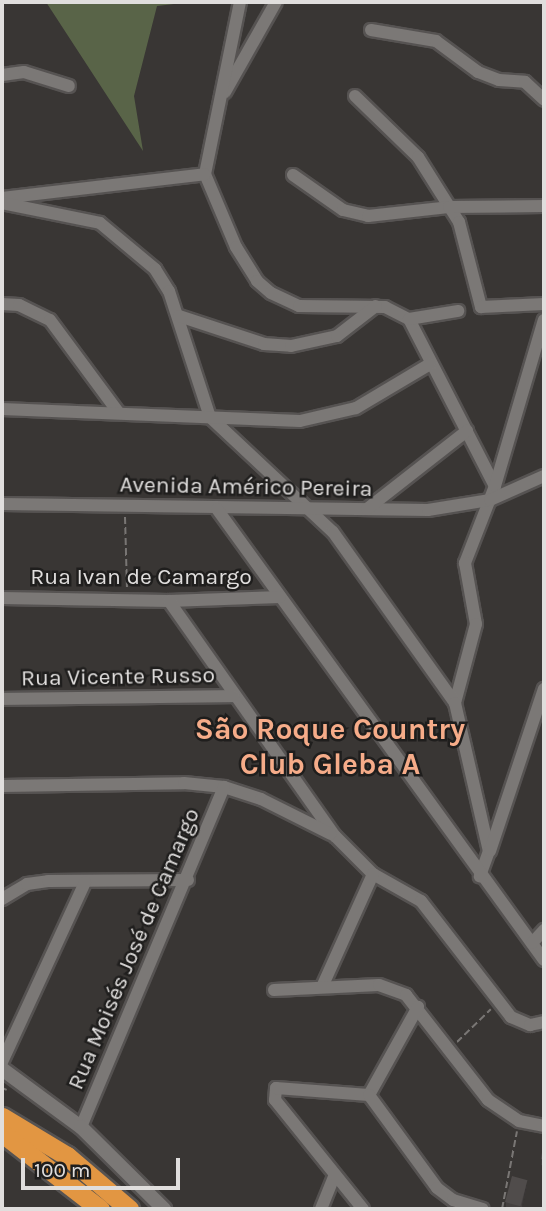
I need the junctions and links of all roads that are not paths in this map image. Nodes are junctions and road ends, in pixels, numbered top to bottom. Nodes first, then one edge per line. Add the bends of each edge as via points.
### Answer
1 (240, 2) edge
2 (276, 2) edge
3 (371, 30) dead end
4 (2, 75) edge
5 (69, 86) dead end
6 (355, 96) dead end
7 (544, 100) edge
8 (218, 104) junction
9 (205, 174) junction
10 (293, 175) dead end
11 (2, 200) edge
12 (544, 206) edge
13 (449, 207) junction
14 (2, 304) edge
15 (544, 304) edge
16 (376, 306) junction
17 (458, 311) dead end
18 (179, 316) junction
19 (409, 319) junction
20 (544, 320) edge
21 (430, 364) junction
22 (2, 409) edge
23 (118, 412) junction
24 (210, 417) junction
25 (467, 431) junction
26 (544, 476) edge
27 (495, 486) junction
28 (490, 500) junction
29 (2, 504) edge
30 (217, 509) junction
31 (367, 509) junction
32 (314, 510) junction
33 (280, 597) junction
34 (2, 598) edge
35 (169, 601) junction
36 (544, 689) edge
37 (234, 696) junction
38 (2, 699) edge
39 (455, 703) junction
40 (2, 786) edge
41 (225, 787) junction
42 (335, 836) junction
43 (489, 851) junction
44 (373, 874) junction
45 (480, 876) junction
46 (188, 880) junction
47 (85, 882) junction
48 (2, 899) edge
49 (544, 930) edge
50 (532, 943) junction
51 (544, 960) edge
52 (322, 988) junction
53 (274, 990) dead end
54 (418, 1007) junction
55 (544, 1022) edge
56 (2, 1062) edge
57 (2, 1069) edge
58 (369, 1096) junction
59 (2, 1117) edge
60 (544, 1126) edge
61 (81, 1127) junction
62 (2, 1133) edge
63 (334, 1176) junction
64 (164, 1208) edge
65 (100, 1209) edge
66 (129, 1209) edge
67 (321, 1209) edge
68 (363, 1209) edge
69 (483, 1209) edge

1 - 8 street
2 - 8 street
3 - 7 street via 436,41 478,72 525,82
4 - 5 street via 24,72
6 - 13 street via 418,157
8 - 9 street
9 - 11 street
9 - 16 street via 236,247 257,281 271,293 299,306
10 - 13 street via 355,214
11 - 18 street via 76,215 116,233 155,269
12 - 13 street
13 - 15 street via 465,233 481,307
14 - 23 street via 50,320
16 - 18 street via 337,336 291,346 264,344
16 - 19 street
17 - 19 street
18 - 24 street
19 - 21 street
20 - 27 street
21 - 24 street via 356,408 325,418
21 - 25 street
22 - 23 street
23 - 24 street
24 - 32 street
25 - 27 street
25 - 31 street
26 - 28 street, Avenida Américo Pereira
27 - 28 street
28 - 31 street, Avenida Américo Pereira via 428,510
28 - 39 street via 464,563 476,624
29 - 30 street, Avenida Américo Pereira
30 - 32 street, Avenida Américo Pereira
30 - 33 street
31 - 32 street, Avenida Américo Pereira
32 - 39 street
33 - 35 street, Rua Ivan de Camargo
33 - 45 street
34 - 35 street, Rua Ivan de Camargo
35 - 37 street
36 - 43 street
37 - 38 street, Rua Vicente Russo
37 - 42 street
39 - 43 street
40 - 41 street via 184,783
41 - 42 street via 261,799
41 - 46 street, Rua Moisés José de Camargo
42 - 44 street
43 - 45 street
44 - 52 street
44 - 55 street via 428,908 497,1003 519,1022
45 - 50 street
46 - 47 street
46 - 61 street, Rua Moisés José de Camargo
47 - 48 street via 27,884
47 - 56 street
49 - 50 street
50 - 51 street
52 - 53 street
52 - 54 street via 379,985 405,995
54 - 58 street
54 - 60 street via 488,1100 519,1121
57 - 61 street
58 - 63 street via 284,1087 274,1090 275,1100
58 - 69 street via 437,1188 453,1200
59 - 66 highway via 67,1157
61 - 64 street
62 - 65 highway
63 - 67 street
63 - 68 street

